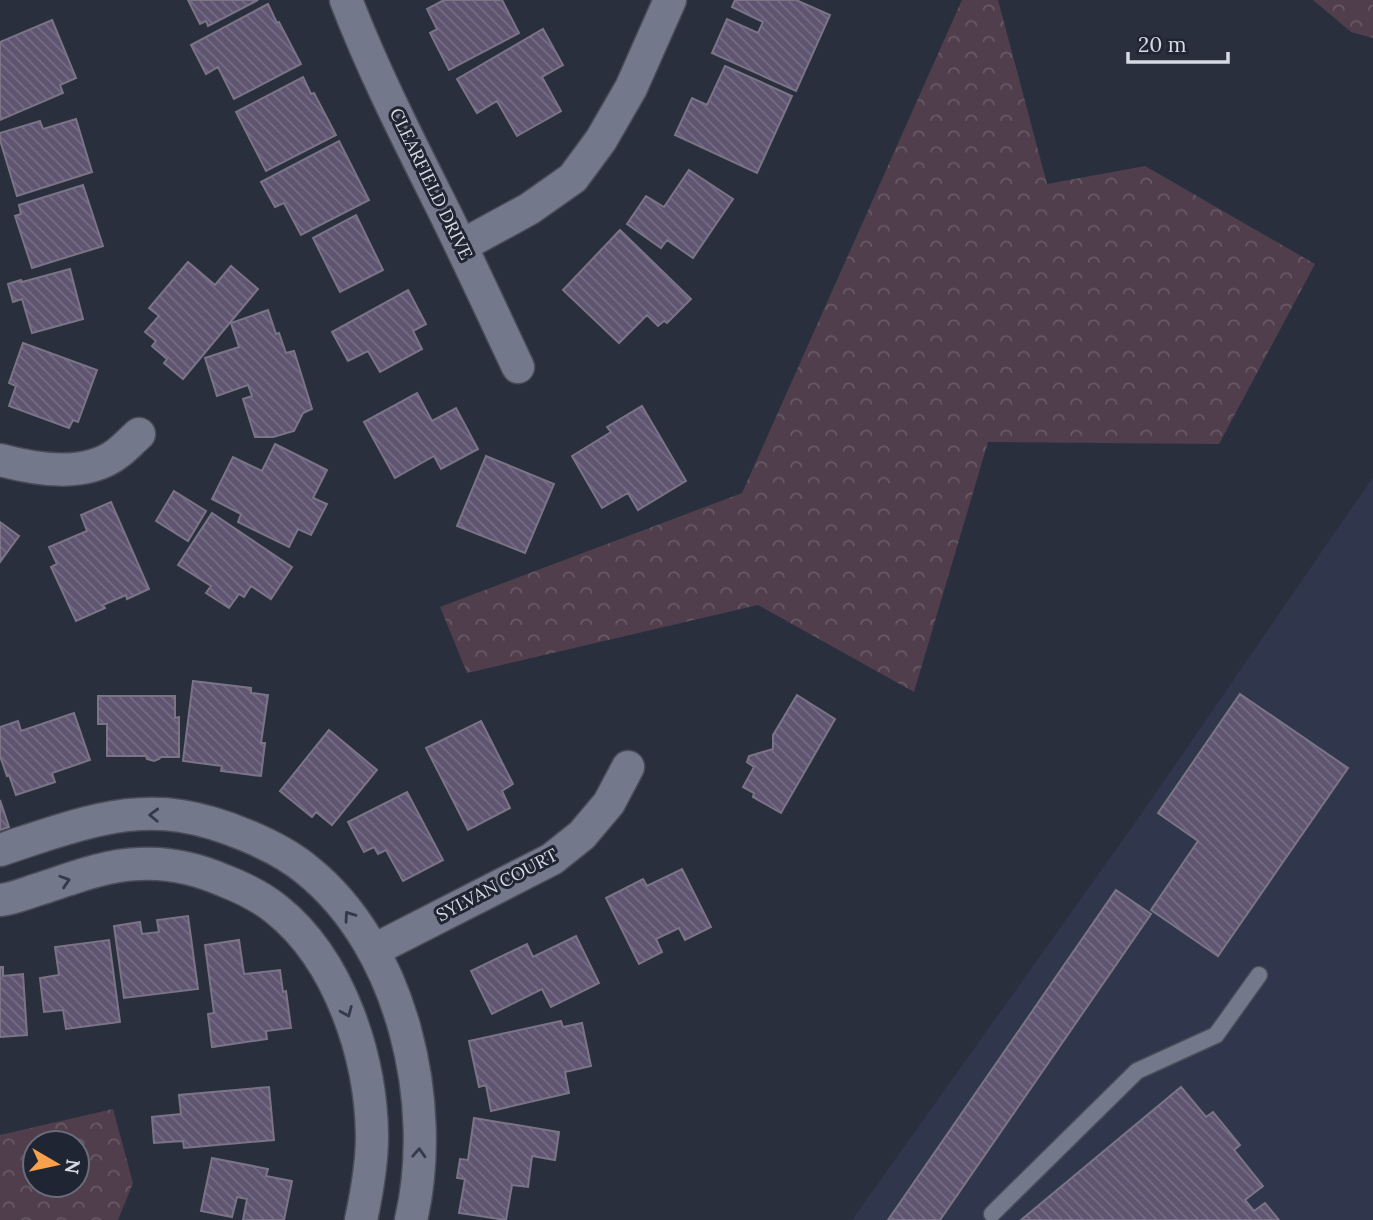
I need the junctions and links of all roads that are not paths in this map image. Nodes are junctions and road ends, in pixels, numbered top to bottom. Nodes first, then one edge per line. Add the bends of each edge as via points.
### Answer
1 (346, 0) edge
2 (670, 0) edge
3 (461, 246) junction
4 (518, 367) dead end
5 (139, 434) dead end
6 (0, 460) edge
7 (628, 767) dead end
8 (0, 850) edge
9 (0, 900) edge
10 (374, 950) junction
11 (1259, 975) dead end
12 (992, 1214) dead end
13 (361, 1220) edge
14 (411, 1220) edge

1 - 3 street, CLEARFIELD DRIVE
2 - 3 street via 631,88 573,178
3 - 4 street, CLEARFIELD DRIVE
5 - 6 street via 117,454 90,467 55,469
7 - 10 street, SYLVAN COURT via 609,803 582,835 552,859
10 -> 8 street via 340,902 307,869 225,827 180,816 133,814
9 -> 13 street via 94,872 136,864 173,865 210,874 276,908 303,934 331,974 355,1033 367,1079 372,1136 369,1186
14 -> 10 street via 420,1135 415,1071 398,1005
11 - 12 lane via 1216,1035 1137,1070

